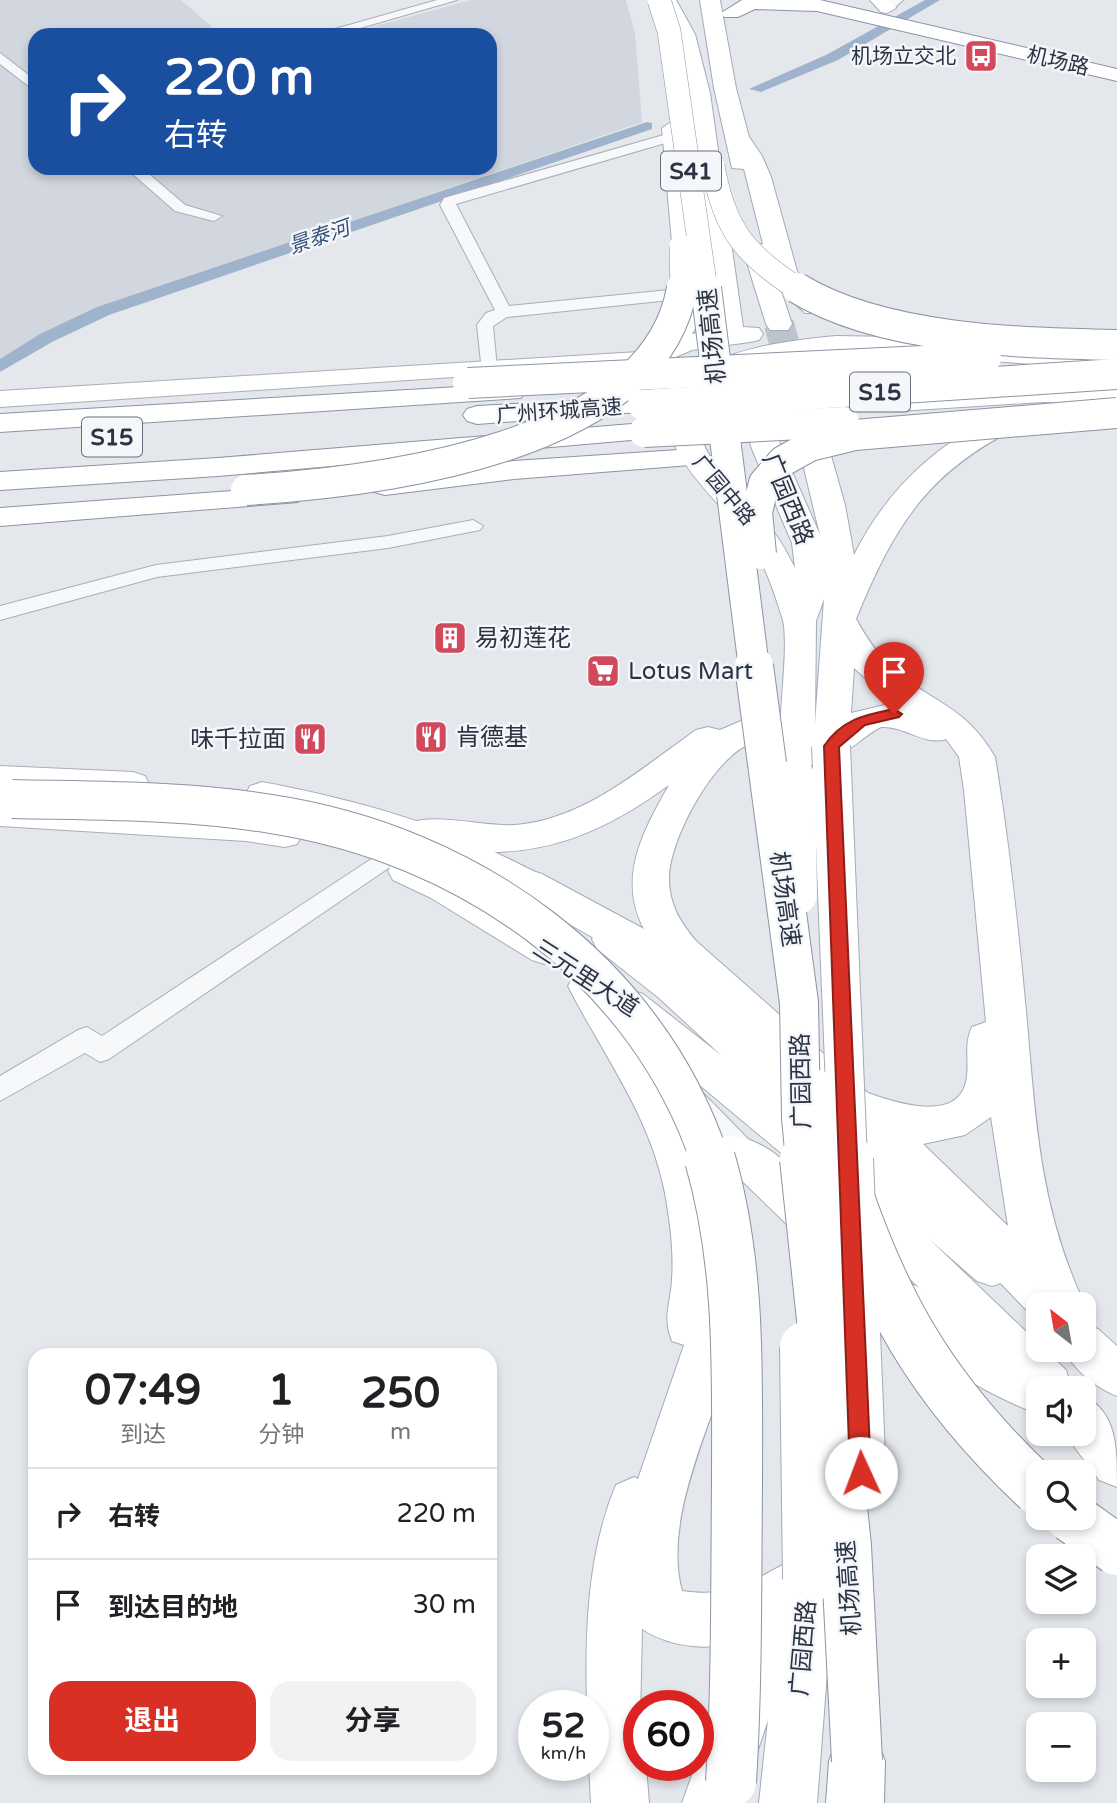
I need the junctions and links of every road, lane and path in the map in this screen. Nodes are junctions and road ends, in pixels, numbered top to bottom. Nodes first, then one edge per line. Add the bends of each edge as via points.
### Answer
1 (451, 0) edge
2 (649, 0) edge
3 (659, 0) edge
4 (666, 0) edge
5 (672, 0) edge
6 (689, 0) edge
7 (710, 0) edge
8 (794, 0) edge
9 (851, 0) edge
10 (724, 6) edge
11 (814, 6) junction
12 (885, 7) edge
13 (923, 26) junction
14 (347, 28) edge
15 (1045, 44) junction
16 (689, 45) junction
17 (1117, 56) edge
18 (0, 57) edge
19 (1117, 63) edge
20 (666, 67) junction
21 (1117, 76) edge
22 (28, 81) edge
23 (1117, 85) edge
24 (699, 93) junction
25 (736, 128) junction
26 (685, 137) junction
27 (140, 175) edge
28 (214, 216) dead end
29 (689, 293) junction
30 (503, 312) junction
31 (779, 324) tunnel mouth
32 (730, 326) dead end
33 (1117, 345) edge
34 (880, 346) junction
35 (1117, 352) edge
36 (1001, 354) junction
37 (654, 358) junction
38 (1117, 362) edge
39 (1054, 363) junction
40 (488, 368) junction
41 (792, 372) tunnel mouth
42 (1117, 372) edge
43 (743, 373) dead end
44 (687, 384) junction
45 (612, 385) junction
46 (1117, 398) edge
47 (0, 399) edge
48 (1117, 413) edge
49 (0, 415) edge
50 (0, 423) edge
51 (644, 432) junction
52 (0, 442) edge
53 (693, 457) junction
54 (0, 466) edge
55 (922, 480) junction
56 (0, 481) edge
57 (0, 505) edge
58 (0, 517) edge
59 (473, 526) dead end
60 (756, 529) junction
61 (0, 613) edge
62 (840, 620) junction
63 (800, 621) junction
64 (808, 755) junction
65 (2, 797) edge
66 (421, 833) junction
67 (382, 861) junction
68 (780, 862) junction
69 (529, 884) junction
70 (575, 967) junction
71 (731, 997) junction
72 (799, 1003) junction
73 (0, 1090) edge
74 (840, 1095) junction
75 (747, 1157) junction
76 (1039, 1292) edge
77 (1057, 1292) edge
78 (1026, 1296) edge
79 (1096, 1356) edge
80 (1117, 1375) edge
81 (1041, 1376) edge
82 (1026, 1384) edge
83 (1096, 1428) edge
84 (1096, 1435) edge
85 (1117, 1445) edge
86 (1117, 1462) edge
87 (1026, 1479) edge
88 (1089, 1530) edge
89 (1117, 1550) edge
90 (808, 1579) junction
91 (725, 1798) edge
92 (620, 1803) edge
93 (788, 1803) edge
94 (855, 1803) edge
95 (863, 1803) edge

1 - 14 street
2 - 20 main road
3 - 26 main road, 机场高速 / S41, bridge via 669,31
4 - 16 main road
5 - 33 main road, bridge via 695,46 723,211 735,236 766,267 832,304 907,328 1001,342
6 - 16 main road via 695,29
7 - 25 main road
8 - 11 main road, 机场路
9 - 12 main road, 机场路
10 - 11 main road
10 - 25 main road via 743,85
11 - 12 main road, 机场路
12 - 13 main road, 机场路
13 - 15 main road, 机场路
13 - 21 main road, 机场路
13 - 23 main road
15 - 17 main road
15 - 19 main road, 机场路
16 - 24 main road
18 - 22 street
20 - 24 main road
20 - 26 main road
24 - 26 main road
25 - 31 main road via 750,230
25 - 38 main road via 754,159 776,250 798,293 816,309 844,320 939,341
26 - 29 main road
26 - 30 street via 449,201
26 - 32 main road via 713,213
26 - 57 main road, bridge via 679,182 682,270 678,307 660,343 643,363 578,414 465,458 392,476 289,488
26 - 68 main road, 机场高速 / S41, bridge
27 - 28 street via 180,208
29 - 30 street
29 - 37 main road via 691,312 686,326
30 - 40 street via 485,325
34 - 36 main road
34 - 37 main road via 827,333 752,334 685,343
34 - 39 main road
34 - 44 main road via 778,347 730,362
35 - 49 main road, bridge via 628,374
36 - 38 main road
36 - 39 main road
37 - 40 main road
37 - 45 main road
39 - 42 main road
39 - 46 main road via 881,372 864,375 854,388 860,397 879,402 1043,394
40 - 47 main road
41 - 62 main road, 广园西路 via 836,542
42 - 52 main road, 广州环城高速 / S15, bridge via 833,395
43 - 63 main road, 广园西路 via 767,449 808,543 811,580
44 - 45 main road
44 - 53 main road, 广园中路 via 681,409
45 - 50 main road
46 - 55 main road via 1020,415 968,442
48 - 51 main road, 广州环城高速 / S15, bridge
48 - 55 main road via 1014,437
48 - 68 main road, bridge via 841,437 795,453 772,471 759,496 758,517 782,716
51 - 54 main road, 广州环城高速 / S15, bridge
51 - 56 main road, bridge
53 - 58 main road via 514,470 255,499
53 - 60 main road, 广园中路
55 - 62 main road via 888,521
59 - 61 street via 388,542 156,571
60 - 63 main road, 广园中路 via 774,557
60 - 66 main road via 747,573 757,686 739,716 640,786 564,829 500,839
62 - 64 main road, 广园西路
62 - 77 main road via 871,668 953,722 978,757 996,900 1020,1185 1035,1244
63 - 64 main road, 广园西路
64 - 71 main road via 785,731 772,727 758,727 712,754 679,800 650,869 650,892 661,925
64 - 74 main road via 861,720 894,714 926,724 953,746 964,789 989,1065 987,1086 967,1114 930,1125 904,1126 881,1120
64 - 90 main road, 广园西路, bridge
64 - 95 main road, 广园西路, bridge via 864,1582
65 - 66 main road, 三元里大道 via 173,786 326,806
65 - 67 main road, 三元里大道 via 306,839
65 - 91 main road, bridge via 269,813 397,845 468,877 560,939 648,1034 691,1110 705,1149 723,1213 734,1280 736,1693
66 - 69 main road, 三元里大道
67 - 70 main road, 三元里大道 via 443,889
67 - 73 street via 100,1051 87,1038
68 - 72 main road, 机场高速 / S41, bridge
69 - 71 main road
69 - 78 main road, 三元里大道 via 597,929 672,988
70 - 75 street via 648,1053
70 - 81 main road, 三元里大道 via 729,1083
70 - 92 main road via 646,1079 681,1172 693,1232 692,1313 629,1518 622,1555 615,1663
71 - 74 main road
72 - 87 main road, bridge via 839,1171 870,1260 895,1314 951,1402
72 - 94 main road, 机场高速 / S41, bridge via 801,1118 850,1599
74 - 76 main road via 980,1225
75 - 82 main road via 912,1313 943,1338
75 - 90 main road via 737,1152 717,1153 707,1159 701,1177 717,1269 714,1327 663,1483 648,1566 661,1611 681,1620 703,1622 761,1609
79 - 80 main road
83 - 85 main road
84 - 86 main road
88 - 89 main road, bridge
90 - 91 main road via 747,1700
90 - 93 main road, 广园西路

